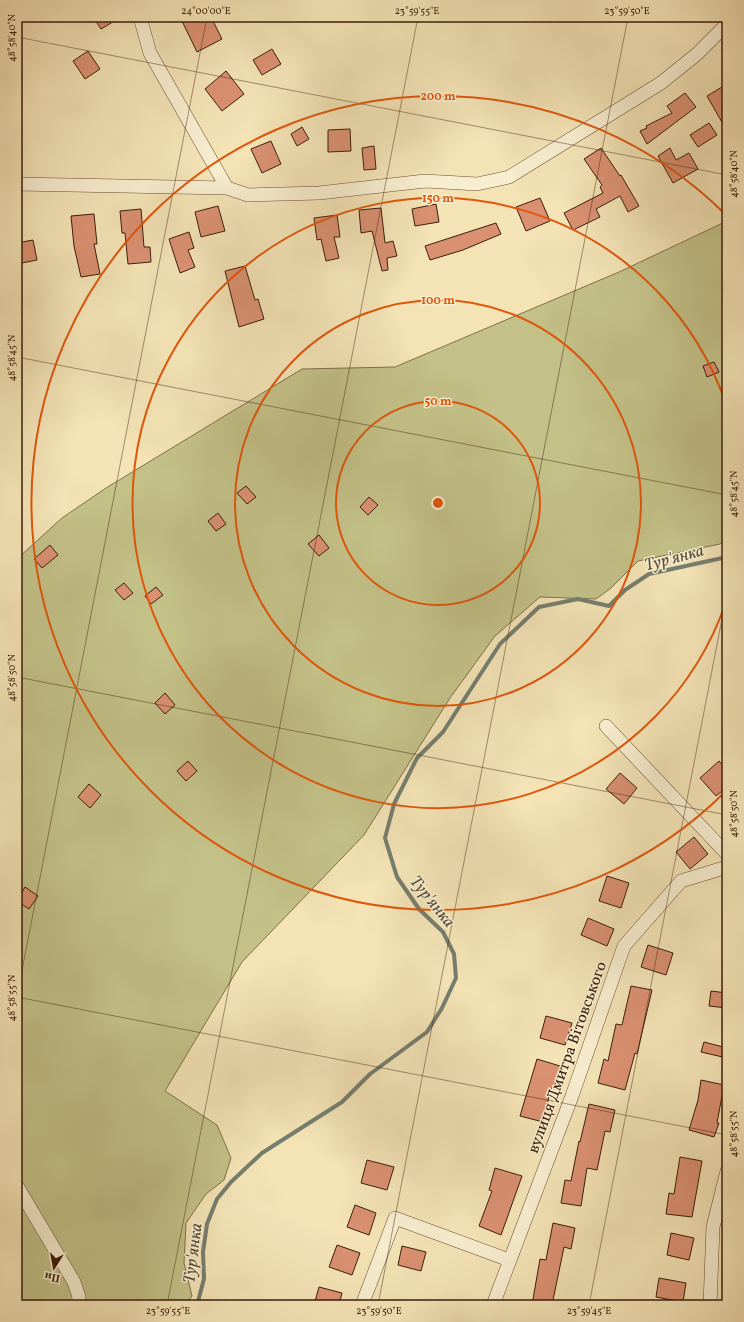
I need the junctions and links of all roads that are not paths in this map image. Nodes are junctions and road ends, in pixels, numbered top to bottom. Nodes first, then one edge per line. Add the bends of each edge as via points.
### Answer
1 (140, 17) edge
2 (727, 24) edge
3 (17, 184) edge
4 (227, 188) junction
5 (606, 726) dead end
6 (727, 854) edge
7 (727, 867) edge
8 (727, 1171) edge
9 (17, 1186) edge
10 (509, 1260) junction
11 (78, 1305) edge
12 (362, 1305) edge
13 (493, 1305) edge
14 (710, 1305) edge

1 - 4 street via 150,53
2 - 4 street via 697,54 661,83 509,177 477,184 425,181 319,193 248,195
3 - 4 street
5 - 6 street
7 - 10 street, вулиця Дмитра Вітовського via 681,881 624,946 572,1096
8 - 14 street via 713,1227
9 - 11 street via 74,1282 79,1297
10 - 12 street via 395,1218
10 - 13 street, вулиця Дмитра Вітовського

